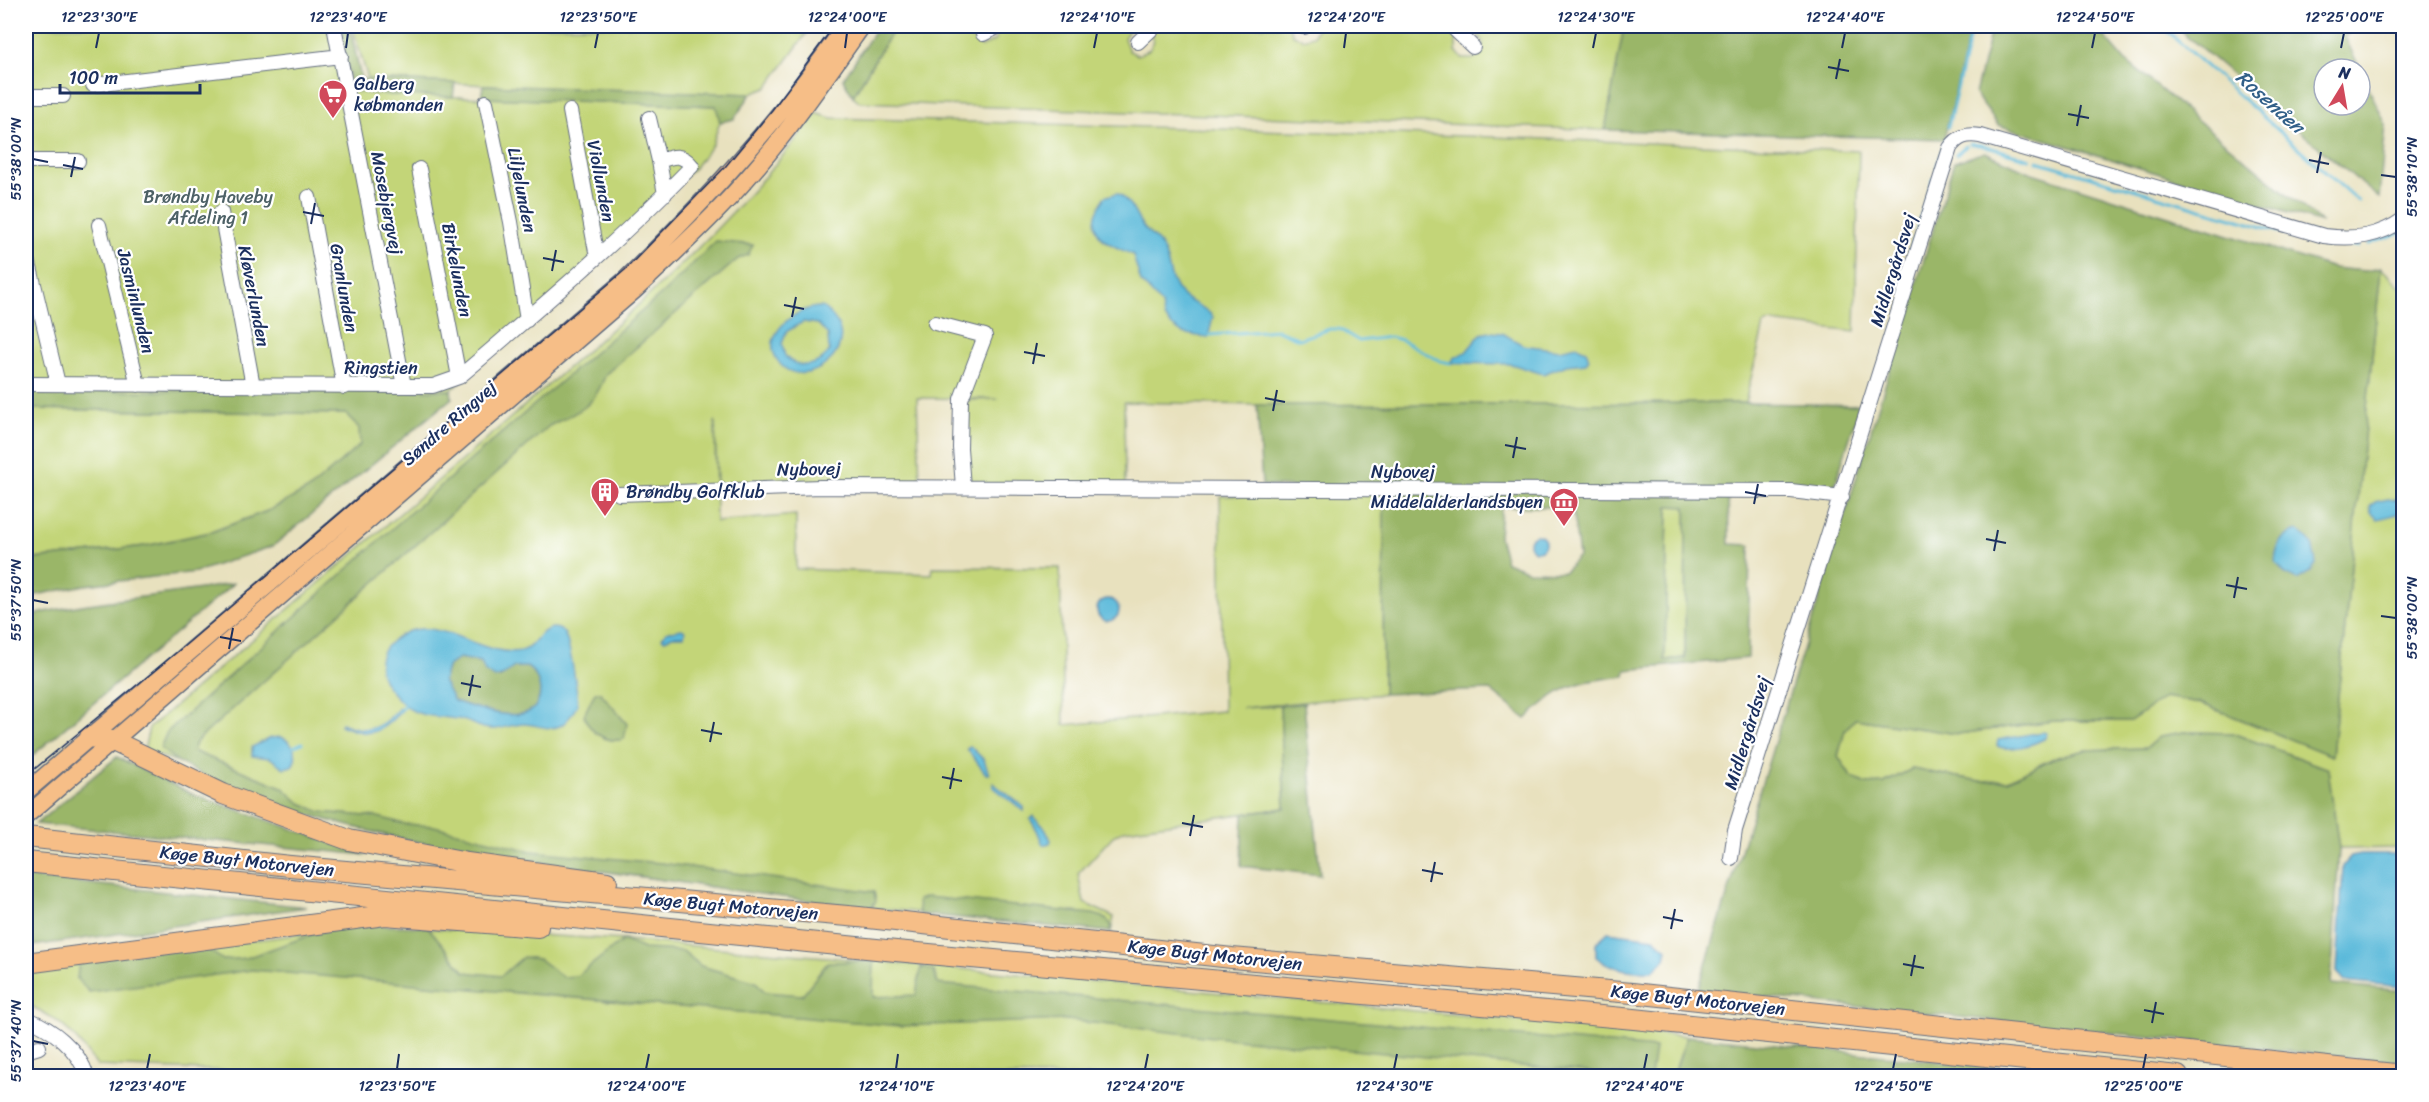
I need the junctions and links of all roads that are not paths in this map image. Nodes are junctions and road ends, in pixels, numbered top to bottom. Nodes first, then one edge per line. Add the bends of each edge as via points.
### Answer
1 (334, 26) edge
2 (845, 26) edge
3 (862, 26) edge
4 (999, 26) edge
5 (1155, 26) edge
6 (1451, 26) edge
7 (983, 34) dead end
8 (1138, 42) dead end
9 (1473, 47) dead end
10 (340, 56) junction
11 (93, 85) dead end
12 (26, 96) edge
13 (63, 96) dead end
14 (486, 102) dead end
15 (570, 111) dead end
16 (650, 118) dead end
17 (26, 161) edge
18 (78, 161) dead end
19 (659, 161) junction
20 (419, 169) dead end
21 (665, 194) junction
22 (309, 197) dead end
23 (220, 212) dead end
24 (2403, 219) edge
25 (99, 225) dead end
26 (26, 251) edge
27 (597, 257) junction
28 (527, 320) junction
29 (935, 323) dead end
30 (459, 377) junction
31 (26, 384) edge
32 (58, 384) junction
33 (138, 386) junction
34 (253, 386) junction
35 (404, 386) junction
36 (344, 387) junction
37 (963, 487) junction
38 (618, 494) dead end
39 (1842, 497) junction
40 (90, 737) junction
41 (111, 740) junction
42 (26, 792) edge
43 (26, 816) edge
44 (31, 838) edge
45 (1731, 858) dead end
46 (26, 862) edge
47 (859, 917) junction
48 (896, 951) junction
49 (26, 963) edge
50 (26, 1018) edge
51 (2403, 1075) edge
52 (87, 1077) edge
53 (2178, 1077) edge

1 - 10 street, Mosebjergvej
2 - 40 main road, Søndre Ringvej via 746,156 625,280
3 - 41 main road, Søndre Ringvej via 756,168 719,210 644,282
4 - 7 street
5 - 8 street
6 - 9 street
10 - 11 street
10 - 35 street, Mosebjergvej
12 - 13 street
14 - 28 street, Liljelunden
15 - 27 street, Viollunden
16 - 19 street
17 - 18 street
19 - 21 street
19 - 21 street, Ringstien via 678,156 692,166
20 - 30 street, Birkelunden
21 - 27 street, Ringstien
22 - 36 street, Granlunden
23 - 34 street, Kløverlunden
24 - 39 street, Midlergårdsvej via 2388,229 2358,238 2324,236 1980,136 1960,137 1950,148 1908,274
25 - 33 street, Jasminlunden
26 - 32 street
27 - 28 street, Ringstien
28 - 30 street, Ringstien
29 - 37 street via 985,336 961,399
30 - 35 street, Ringstien via 433,386
31 - 32 street, Ringstien
32 - 33 street, Ringstien
33 - 34 street, Ringstien
34 - 36 street, Ringstien
35 - 36 street, Ringstien
37 - 38 street, Nybovej via 714,489
37 - 39 street, Nybovej via 1779,491
39 - 45 street, Midlergårdsvej via 1739,819
40 - 41 highway
40 - 42 main road, Søndre Ringvej
41 - 43 main road, Søndre Ringvej
41 - 47 highway via 223,794 348,840 467,863
44 - 47 highway, Køge Bugt Motorvejen via 290,866
46 - 48 highway, Køge Bugt Motorvejen
47 - 51 highway, Køge Bugt Motorvejen via 1232,958 1644,994
48 - 49 highway via 880,954 385,915
48 - 53 highway, Køge Bugt Motorvejen via 1622,1018
50 - 52 street via 60,1038

